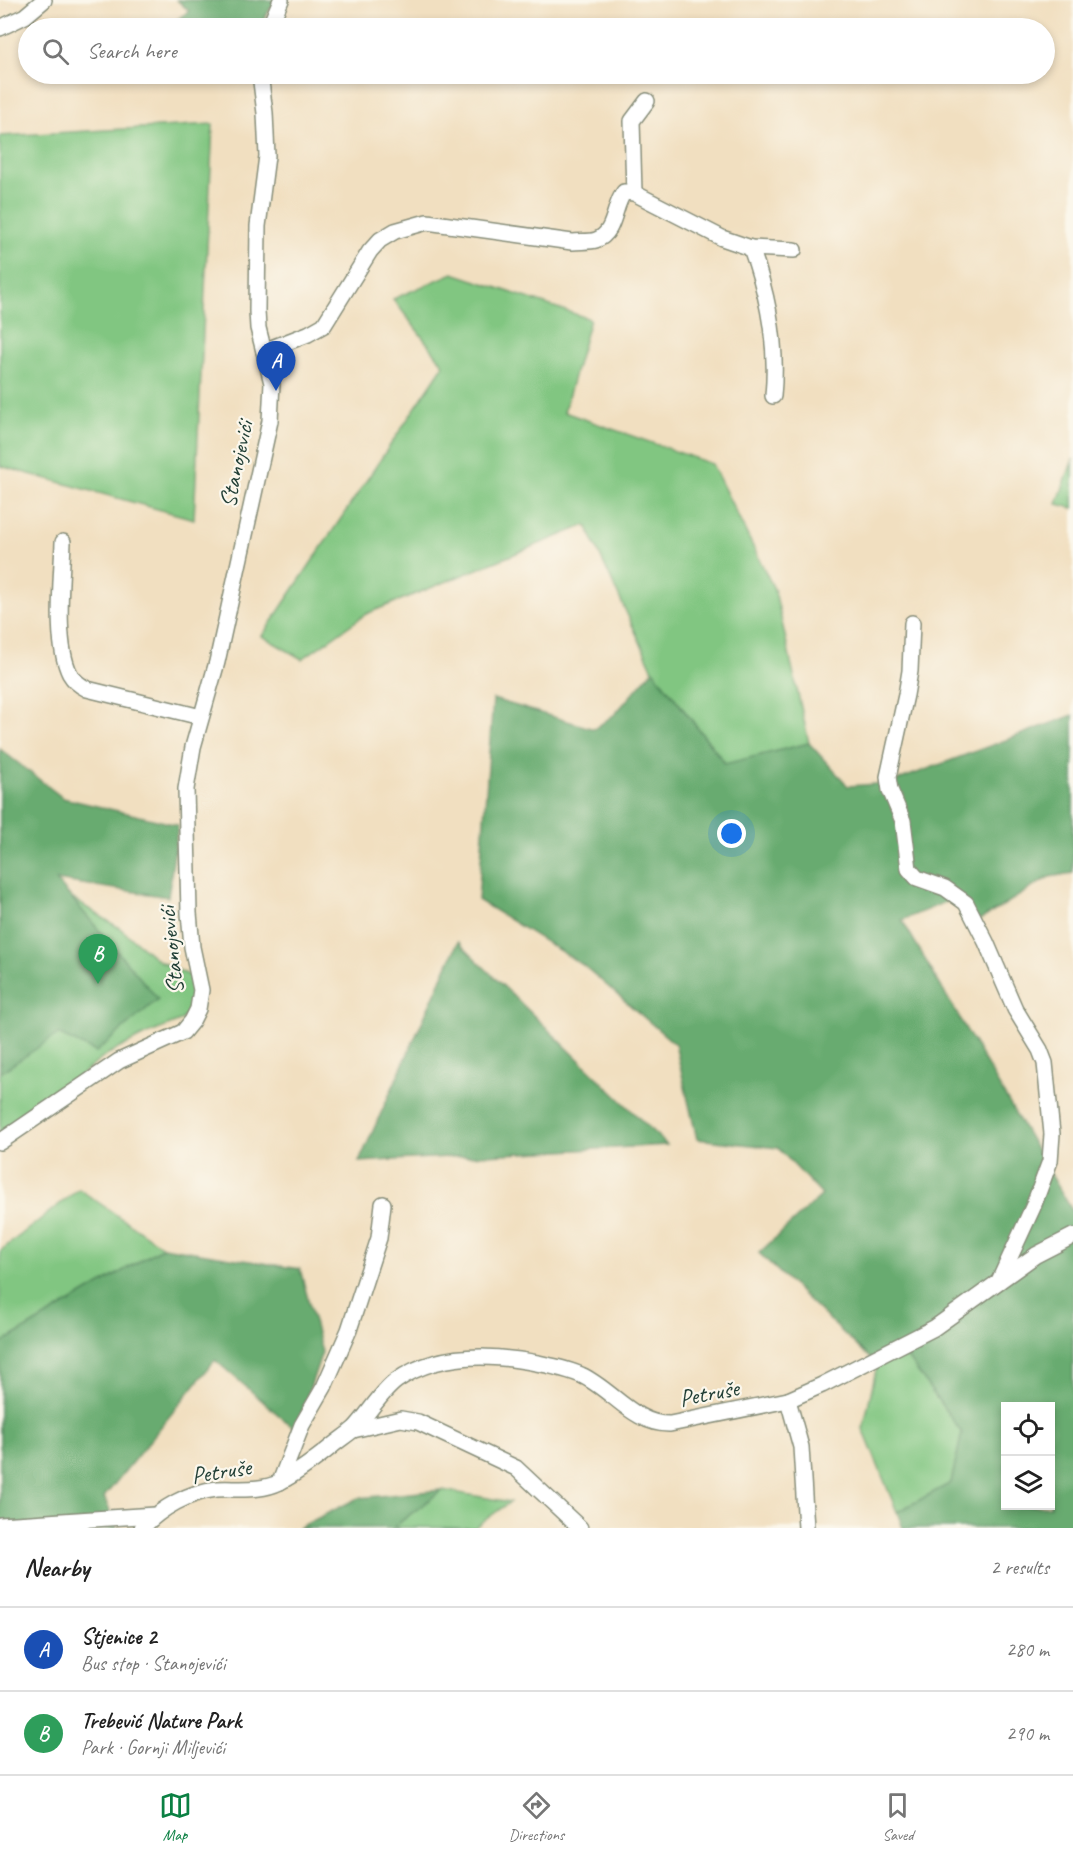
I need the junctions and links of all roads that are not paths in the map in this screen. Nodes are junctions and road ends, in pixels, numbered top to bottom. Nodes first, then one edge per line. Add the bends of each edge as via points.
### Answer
1 (44, 0) edge
2 (281, 0) edge
3 (21, 18) edge
4 (273, 18) edge
5 (18, 19) edge
6 (0, 28) edge
7 (261, 84) edge
8 (647, 100) dead end
9 (634, 193) junction
10 (752, 248) junction
11 (794, 250) dead end
12 (264, 351) junction
13 (773, 396) dead end
14 (63, 542) dead end
15 (912, 623) dead end
16 (201, 717) junction
17 (0, 1142) edge
18 (383, 1204) dead end
19 (1073, 1236) edge
20 (999, 1281) junction
21 (788, 1400) junction
22 (353, 1430) junction
23 (280, 1482) junction
24 (155, 1515) junction
25 (110, 1521) edge
26 (0, 1525) edge
27 (142, 1528) edge
28 (580, 1528) edge
29 (806, 1528) edge

1 - 3 street
2 - 4 street
5 - 6 street
7 - 12 street, Stanojevići via 267,156 258,226 257,312
8 - 9 street via 632,121
9 - 10 street via 722,238
9 - 12 street via 624,192 619,198 611,226 596,240 573,242 427,222 395,231 370,251 324,325
10 - 11 street
10 - 13 street via 763,280 771,325 776,374
12 - 16 street, Stanojevići via 272,383 270,421 217,662
14 - 16 street via 60,626 69,673 77,684
15 - 20 street via 910,671 888,777 903,821 909,869 917,878 945,888 966,903 1044,1063 1052,1134 1050,1161
16 - 17 street, Stanojevići via 186,789 189,913 201,990 198,1009 183,1032 119,1060
18 - 23 street via 379,1238 349,1330 302,1425
19 - 20 street, Petruše
20 - 21 street, Petruše via 934,1328
21 - 22 street, Petruše via 658,1424 630,1410 581,1375 518,1360 452,1359 393,1383
21 - 29 street via 801,1447
22 - 23 street, Petruše
22 - 28 street, Petruše via 401,1419 418,1422 516,1468
23 - 24 street, Petruše via 262,1488 202,1492
24 - 25 street
24 - 27 street
25 - 26 street

